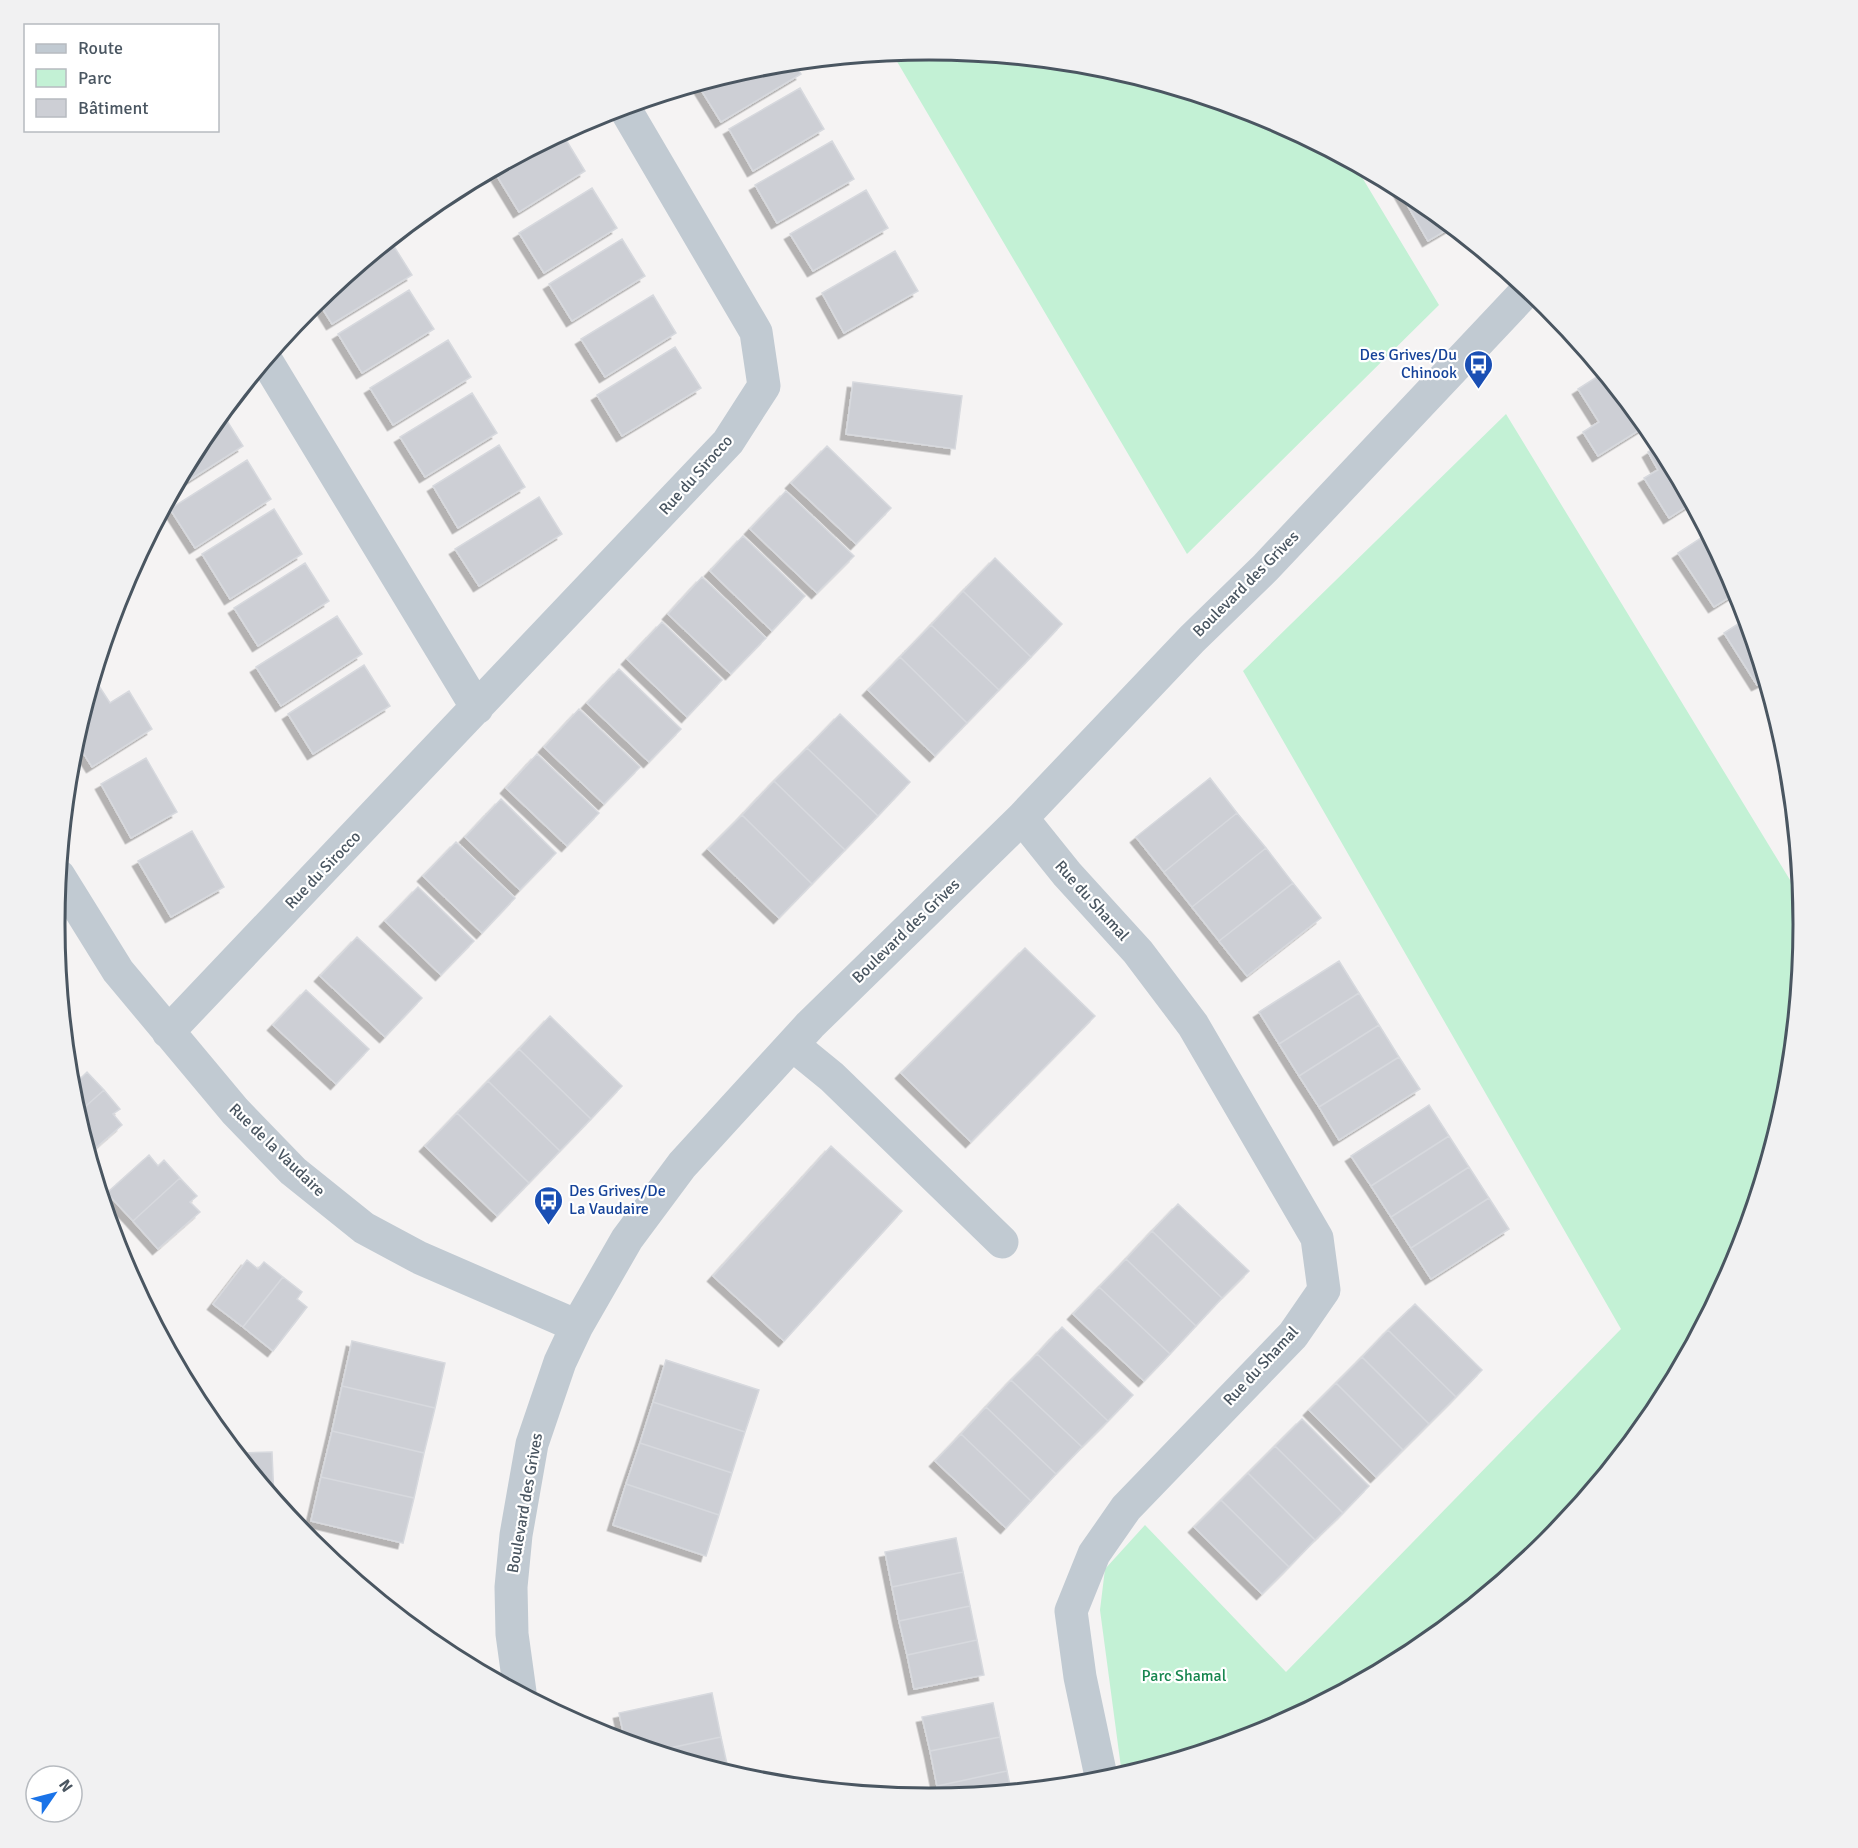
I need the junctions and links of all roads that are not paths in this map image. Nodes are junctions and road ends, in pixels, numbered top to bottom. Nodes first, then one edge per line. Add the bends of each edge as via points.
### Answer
1 (628, 115) edge
2 (1521, 295) edge
3 (270, 366) edge
4 (477, 708) junction
5 (1022, 818) junction
6 (66, 888) edge
7 (168, 1032) junction
8 (794, 1046) junction
9 (1002, 1242) dead end
10 (576, 1326) junction
11 (519, 1684) edge
12 (1100, 1771) edge

1 - 4 street, Rue du Sirocco via 756,332 764,386 728,442
2 - 5 street, Boulevard des Grives via 1266,567
3 - 4 street
4 - 7 street, Rue du Sirocco
5 - 8 street, Boulevard des Grives via 810,1025
5 - 12 street, Rue du Shamal via 1066,874 1138,952 1193,1025 1317,1238 1324,1290 1293,1335 1126,1508 1094,1554 1071,1611
6 - 7 street, Rue de la Vaudaire via 118,971
7 - 10 street, Rue de la Vaudaire via 235,1112 293,1171 364,1228 420,1258
8 - 9 street via 832,1077
8 - 10 street, Boulevard des Grives via 682,1165 627,1239
10 - 11 street, Boulevard des Grives via 532,1444 516,1535 511,1605

